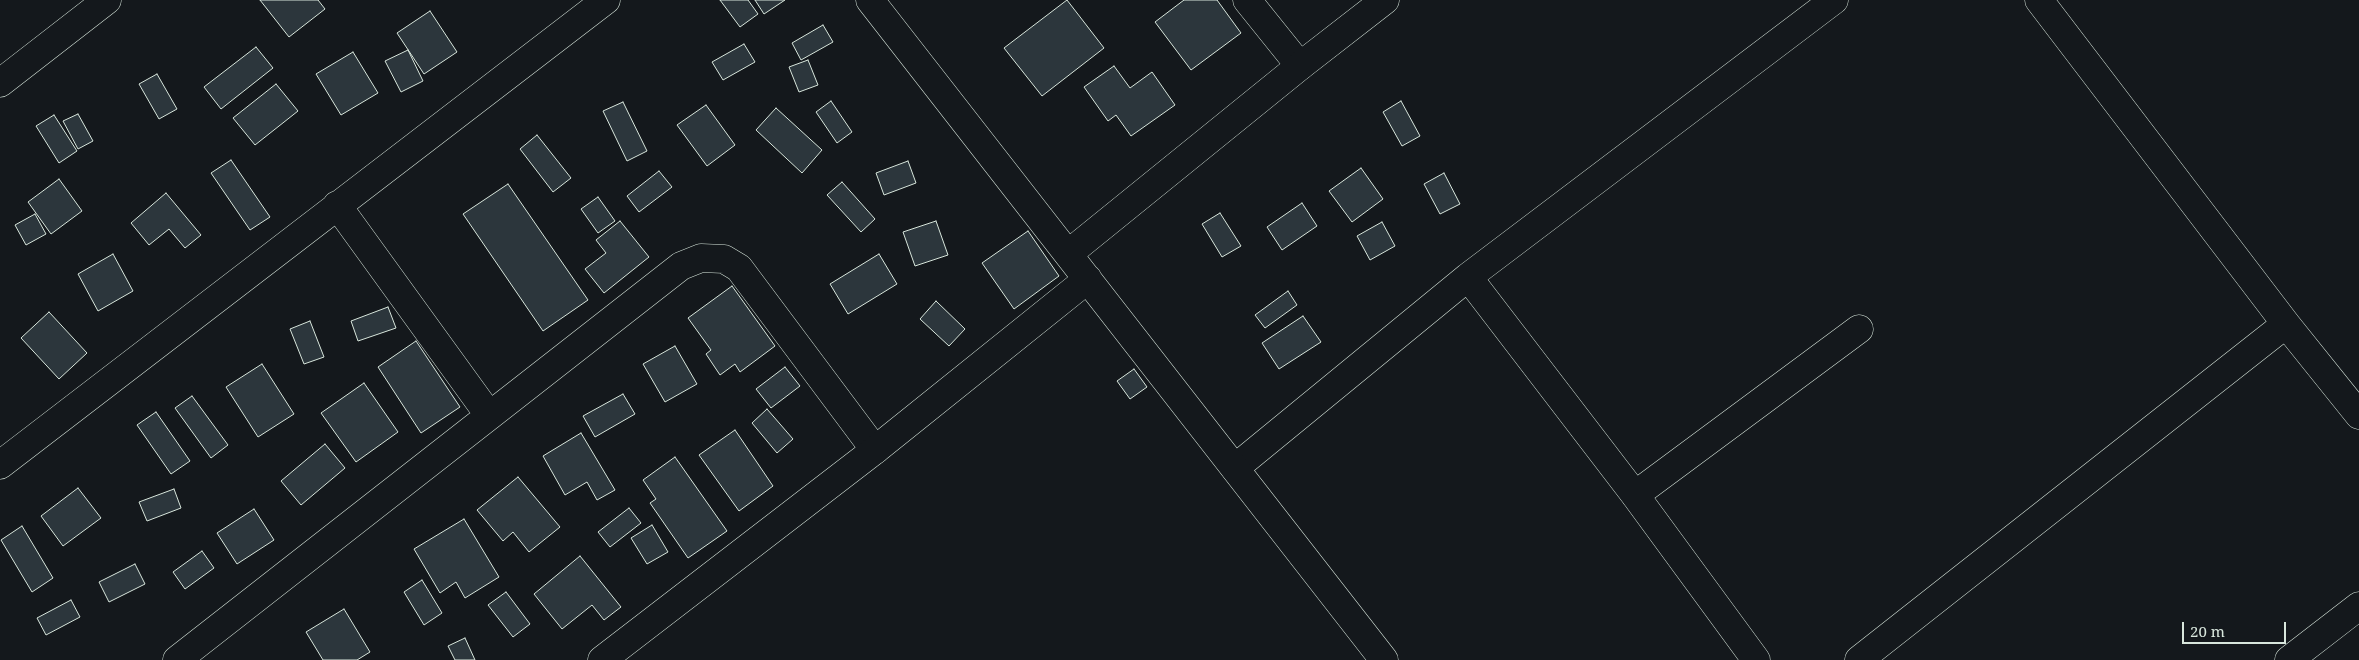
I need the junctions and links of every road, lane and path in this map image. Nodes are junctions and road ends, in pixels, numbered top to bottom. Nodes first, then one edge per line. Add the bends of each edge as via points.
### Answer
1 (107, 0) edge
2 (606, 0) edge
3 (870, 0) edge
4 (1247, 0) edge
5 (1385, 0) edge
6 (1834, 0) edge
7 (2039, 0) edge
8 (1300, 66) junction
9 (0, 83) edge
10 (337, 205) junction
11 (1068, 254) junction
12 (1468, 277) junction
13 (1088, 280) junction
14 (2286, 324) junction
15 (1859, 329) dead end
16 (489, 415) junction
17 (2359, 415) edge
18 (875, 450) junction
19 (0, 464) edge
20 (1235, 468) junction
21 (1635, 495) junction
22 (2359, 606) edge
23 (177, 660) edge
24 (602, 660) edge
25 (1384, 660) edge
26 (1756, 660) edge
27 (1859, 660) edge
28 (2289, 660) edge

1 - 9 street
2 - 10 street
3 - 11 street
4 - 8 street
5 - 8 street
6 - 12 street
7 - 14 street
8 - 11 street
10 - 16 street
10 - 19 street
11 - 13 street
12 - 20 street
12 - 21 street
13 - 18 street
13 - 20 street
14 - 17 street
14 - 27 street
15 - 21 street
16 - 18 street via 681,266 702,258 724,259 739,268
16 - 23 street
18 - 24 street
20 - 25 street
21 - 26 street
22 - 28 street

